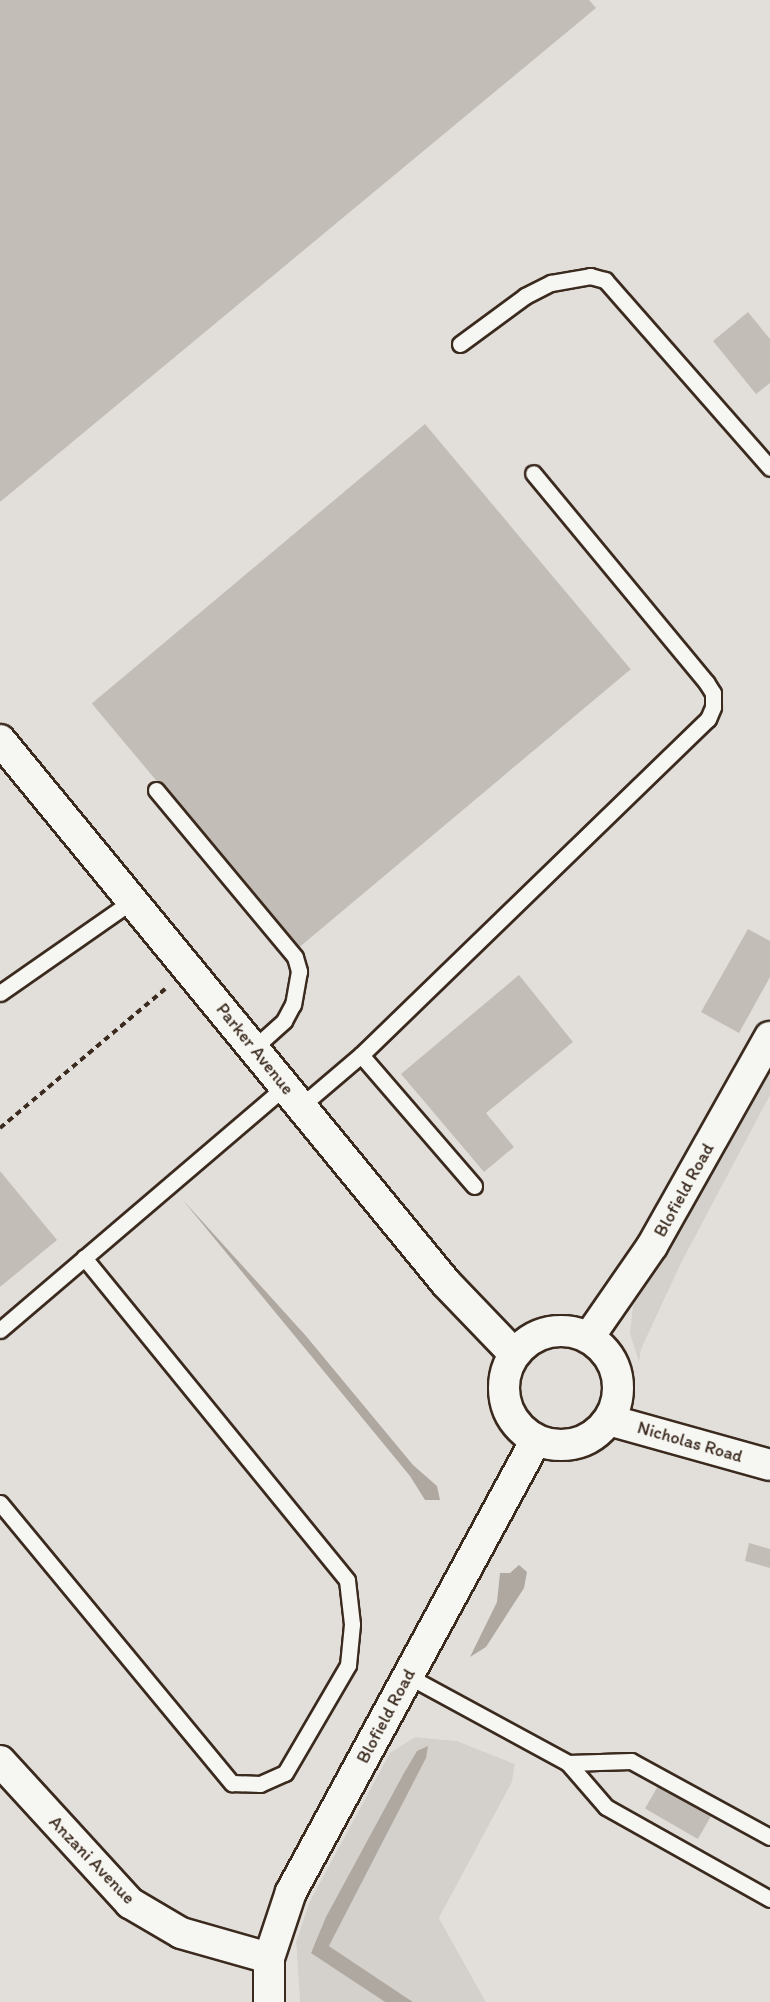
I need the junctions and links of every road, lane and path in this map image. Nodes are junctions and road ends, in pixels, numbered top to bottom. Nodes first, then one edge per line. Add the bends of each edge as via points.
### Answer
1 (459, 344) dead end
2 (770, 468) edge
3 (533, 473) dead end
4 (3, 750) edge
5 (156, 790) dead end
6 (132, 901) junction
7 (189, 969) junction
8 (0, 993) edge
9 (770, 1037) edge
10 (254, 1048) junction
11 (361, 1055) junction
12 (293, 1096) junction
13 (0, 1128) edge
14 (474, 1186) dead end
15 (84, 1258) junction
16 (0, 1330) edge
17 (589, 1337) junction
18 (514, 1354) junction
19 (609, 1420) junction
20 (536, 1440) junction
21 (770, 1465) edge
22 (0, 1503) edge
23 (408, 1676) junction
24 (0, 1761) edge
25 (568, 1763) junction
26 (770, 1837) edge
27 (770, 1899) edge
28 (269, 1958) junction
29 (269, 2002) edge

1 - 2 lane via 525,296 551,284 590,276 605,280
3 - 11 lane via 706,682 713,707 708,719
4 - 6 street, Parker Avenue
5 - 10 lane via 296,957 293,1004 284,1021
6 - 7 street, Parker Avenue
6 - 8 lane
7 - 10 street, Parker Avenue
7 - 13 path
9 - 17 street, Blofield Road via 652,1246
10 - 12 street, Parker Avenue
11 - 12 lane
11 - 14 lane
12 - 15 lane
12 - 18 street, Parker Avenue via 446,1283
15 - 16 lane
15 - 22 lane via 347,1580 352,1624 348,1665 285,1773 260,1784 232,1783
17 - 18 street via 566,1330 546,1332 528,1340
17 - 19 street via 605,1350 617,1375 619,1395
18 - 20 street via 504,1382 505,1402 519,1428
19 - 20 street via 595,1434 575,1444 555,1445
19 - 21 street, Nicholas Road
20 - 23 street, Blofield Road
23 - 25 lane
23 - 28 street, Blofield Road via 291,1892
24 - 28 street, Anzani Avenue via 130,1903 181,1933
25 - 26 lane via 631,1761
25 - 27 lane via 606,1807
28 - 29 street, Blofield Road

